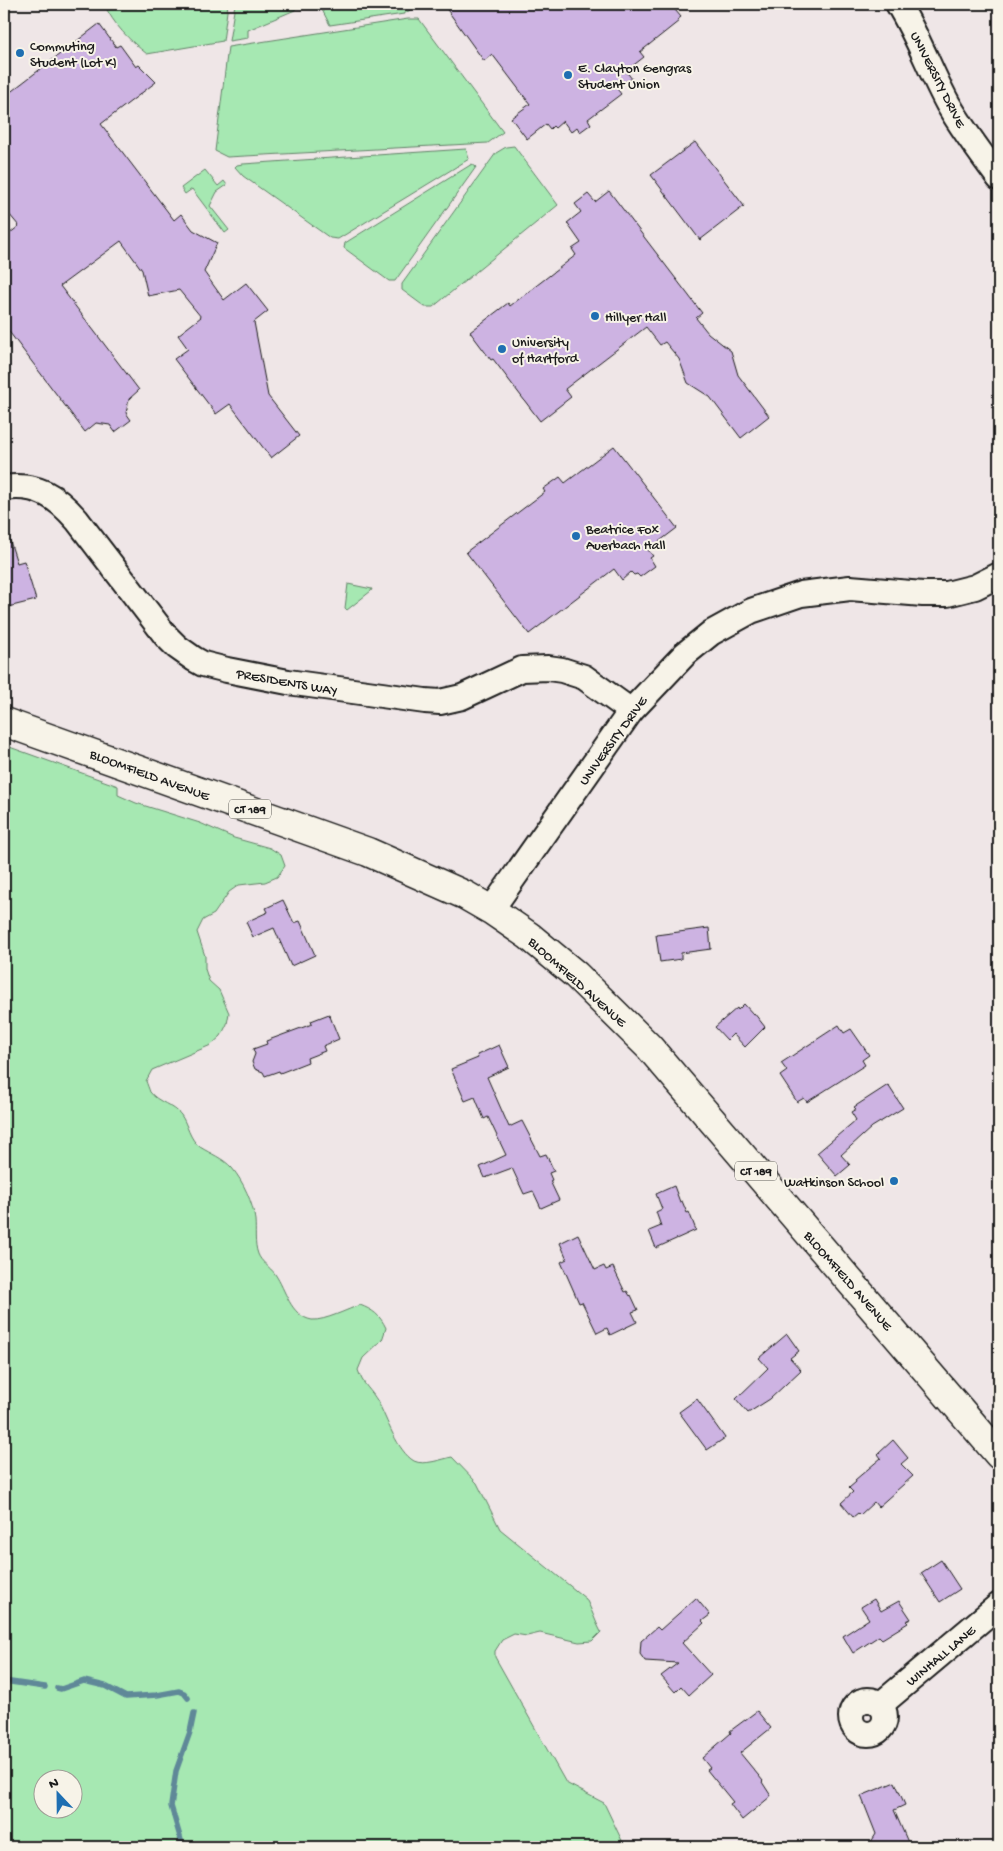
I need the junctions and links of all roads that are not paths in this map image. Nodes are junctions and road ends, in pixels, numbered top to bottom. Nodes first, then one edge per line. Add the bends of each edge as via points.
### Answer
1 (898, 4) edge
2 (999, 178) edge
3 (4, 488) edge
4 (999, 575) edge
5 (631, 711) junction
6 (4, 722) edge
7 (492, 910) junction
8 (999, 1455) edge
9 (999, 1605) edge
10 (880, 1705) dead end

1 - 2 street, UNIVERSITY DRIVE via 918,38 948,104
3 - 5 street, PRESIDENTS WAY via 34,488 61,502 166,636 203,664 298,683 440,702 472,694 522,669 548,668 584,678
4 - 5 street, UNIVERSITY DRIVE via 975,587 947,594 850,588 801,594 769,603 724,624 699,642
5 - 7 street, UNIVERSITY DRIVE
6 - 7 main road, BLOOMFIELD AVENUE / CT 189 via 368,852
7 - 8 main road, BLOOMFIELD AVENUE / CT 189 via 562,963 648,1047
9 - 10 street, WINHALL LANE

